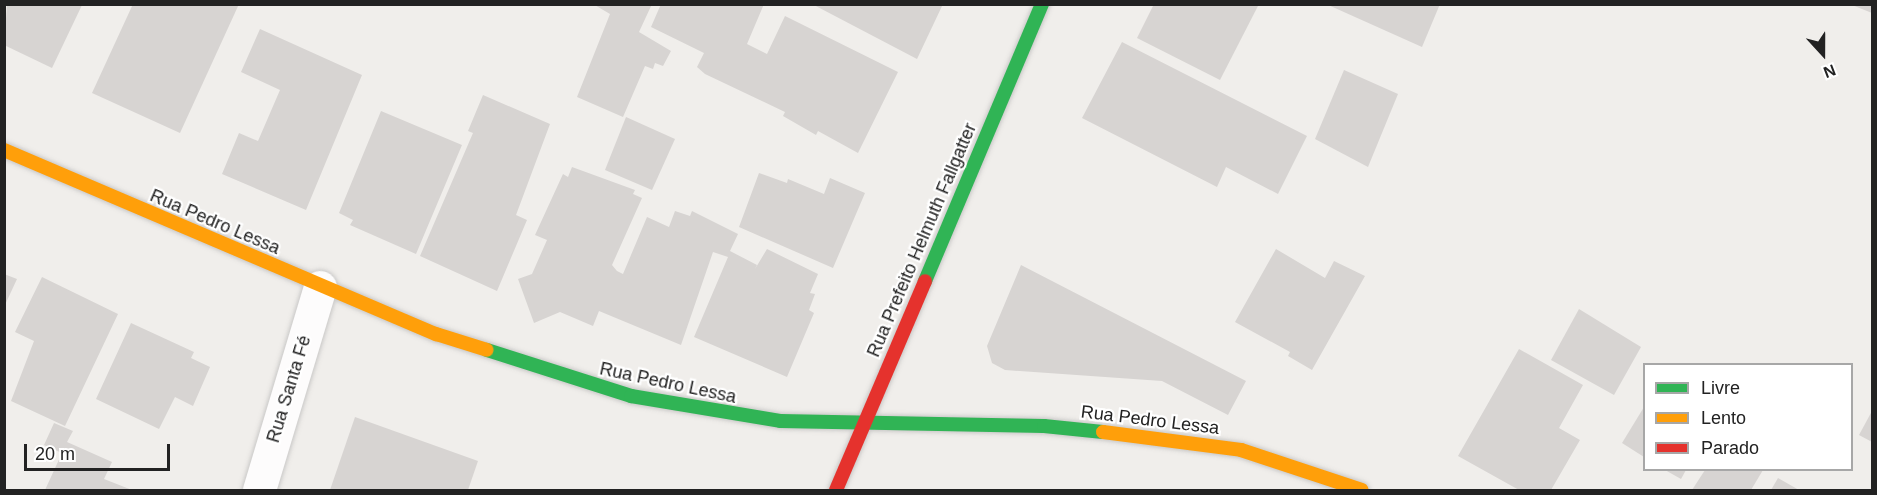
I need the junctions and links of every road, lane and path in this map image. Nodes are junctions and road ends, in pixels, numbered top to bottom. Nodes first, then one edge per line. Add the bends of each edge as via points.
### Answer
1 (1042, 4) edge
2 (4, 150) edge
3 (320, 287) junction
4 (866, 420) junction
5 (259, 490) edge
6 (836, 490) edge
7 (1362, 490) edge

1 - 4 street, Rua Prefeito Helmuth Fallgatter
2 - 3 street, Rua Pedro Lessa
3 - 4 street, Rua Pedro Lessa via 436,334 631,396 735,416
3 - 5 street, Rua Santa Fé
4 - 6 street, Rua Prefeito Helmuth Fallgatter
4 - 7 street, Rua Pedro Lessa via 1044,426 1171,438 1241,450

